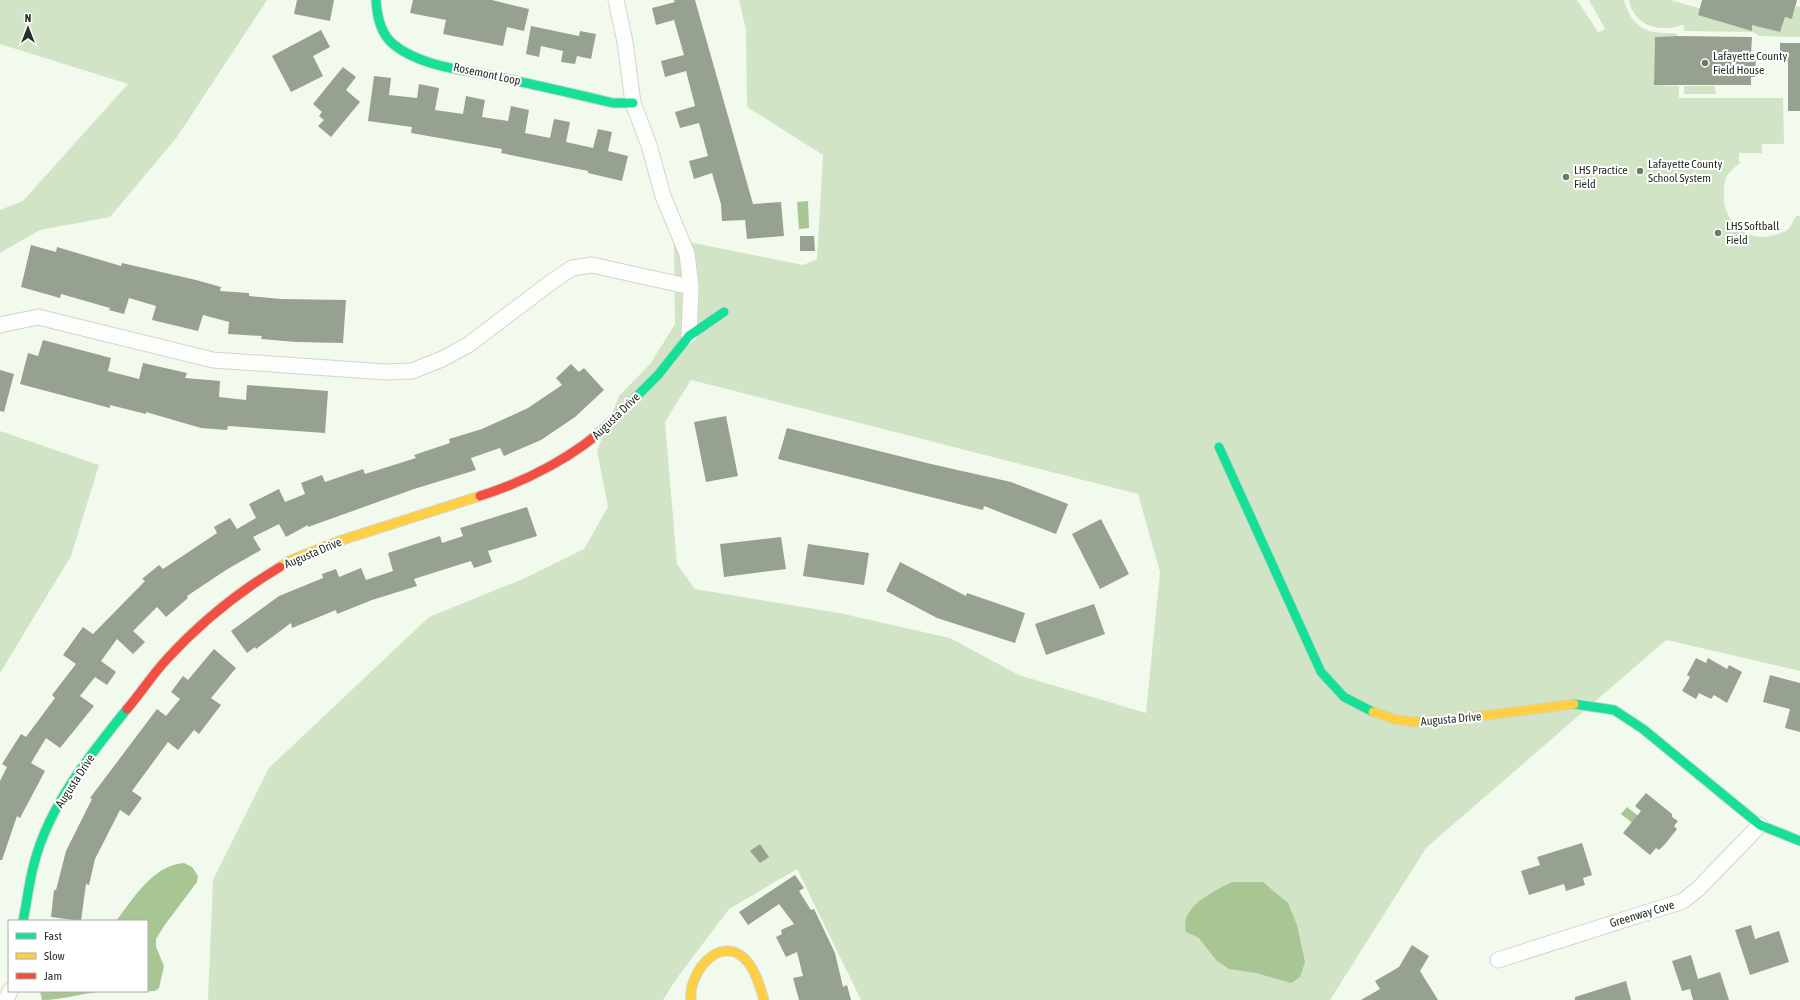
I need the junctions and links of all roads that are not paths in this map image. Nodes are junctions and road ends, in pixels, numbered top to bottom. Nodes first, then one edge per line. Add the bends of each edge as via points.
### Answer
1 (376, 0) edge
2 (616, 0) edge
3 (632, 103) junction
4 (691, 286) junction
5 (724, 312) dead end
6 (0, 325) edge
7 (688, 336) junction
8 (1219, 447) dead end
9 (1760, 825) junction
10 (1800, 841) edge
11 (23, 920) edge
12 (1498, 960) dead end
13 (691, 1000) edge
14 (764, 1000) edge

1 - 3 street, Rosemont Loop via 379,21 384,33 393,44 408,54 451,67 613,103
2 - 3 street via 625,42
3 - 4 street via 649,145 663,196 687,254
4 - 6 street via 592,266 572,268 468,345 412,371 386,372 214,360 38,317
4 - 7 street
5 - 7 street, Augusta Drive
7 - 11 street, Augusta Drive via 658,375 597,436 549,466 499,490 339,541 291,560 252,584 203,623 166,660 67,790 49,823 34,863
8 - 9 street, Augusta Drive via 1321,672 1344,697 1368,710 1412,722 1450,720 1578,704 1614,710 1643,729
9 - 10 street, Augusta Drive
9 - 12 street, Greenway Cove via 1683,901
13 - 14 street via 692,982 701,966 709,958 726,950 745,958

